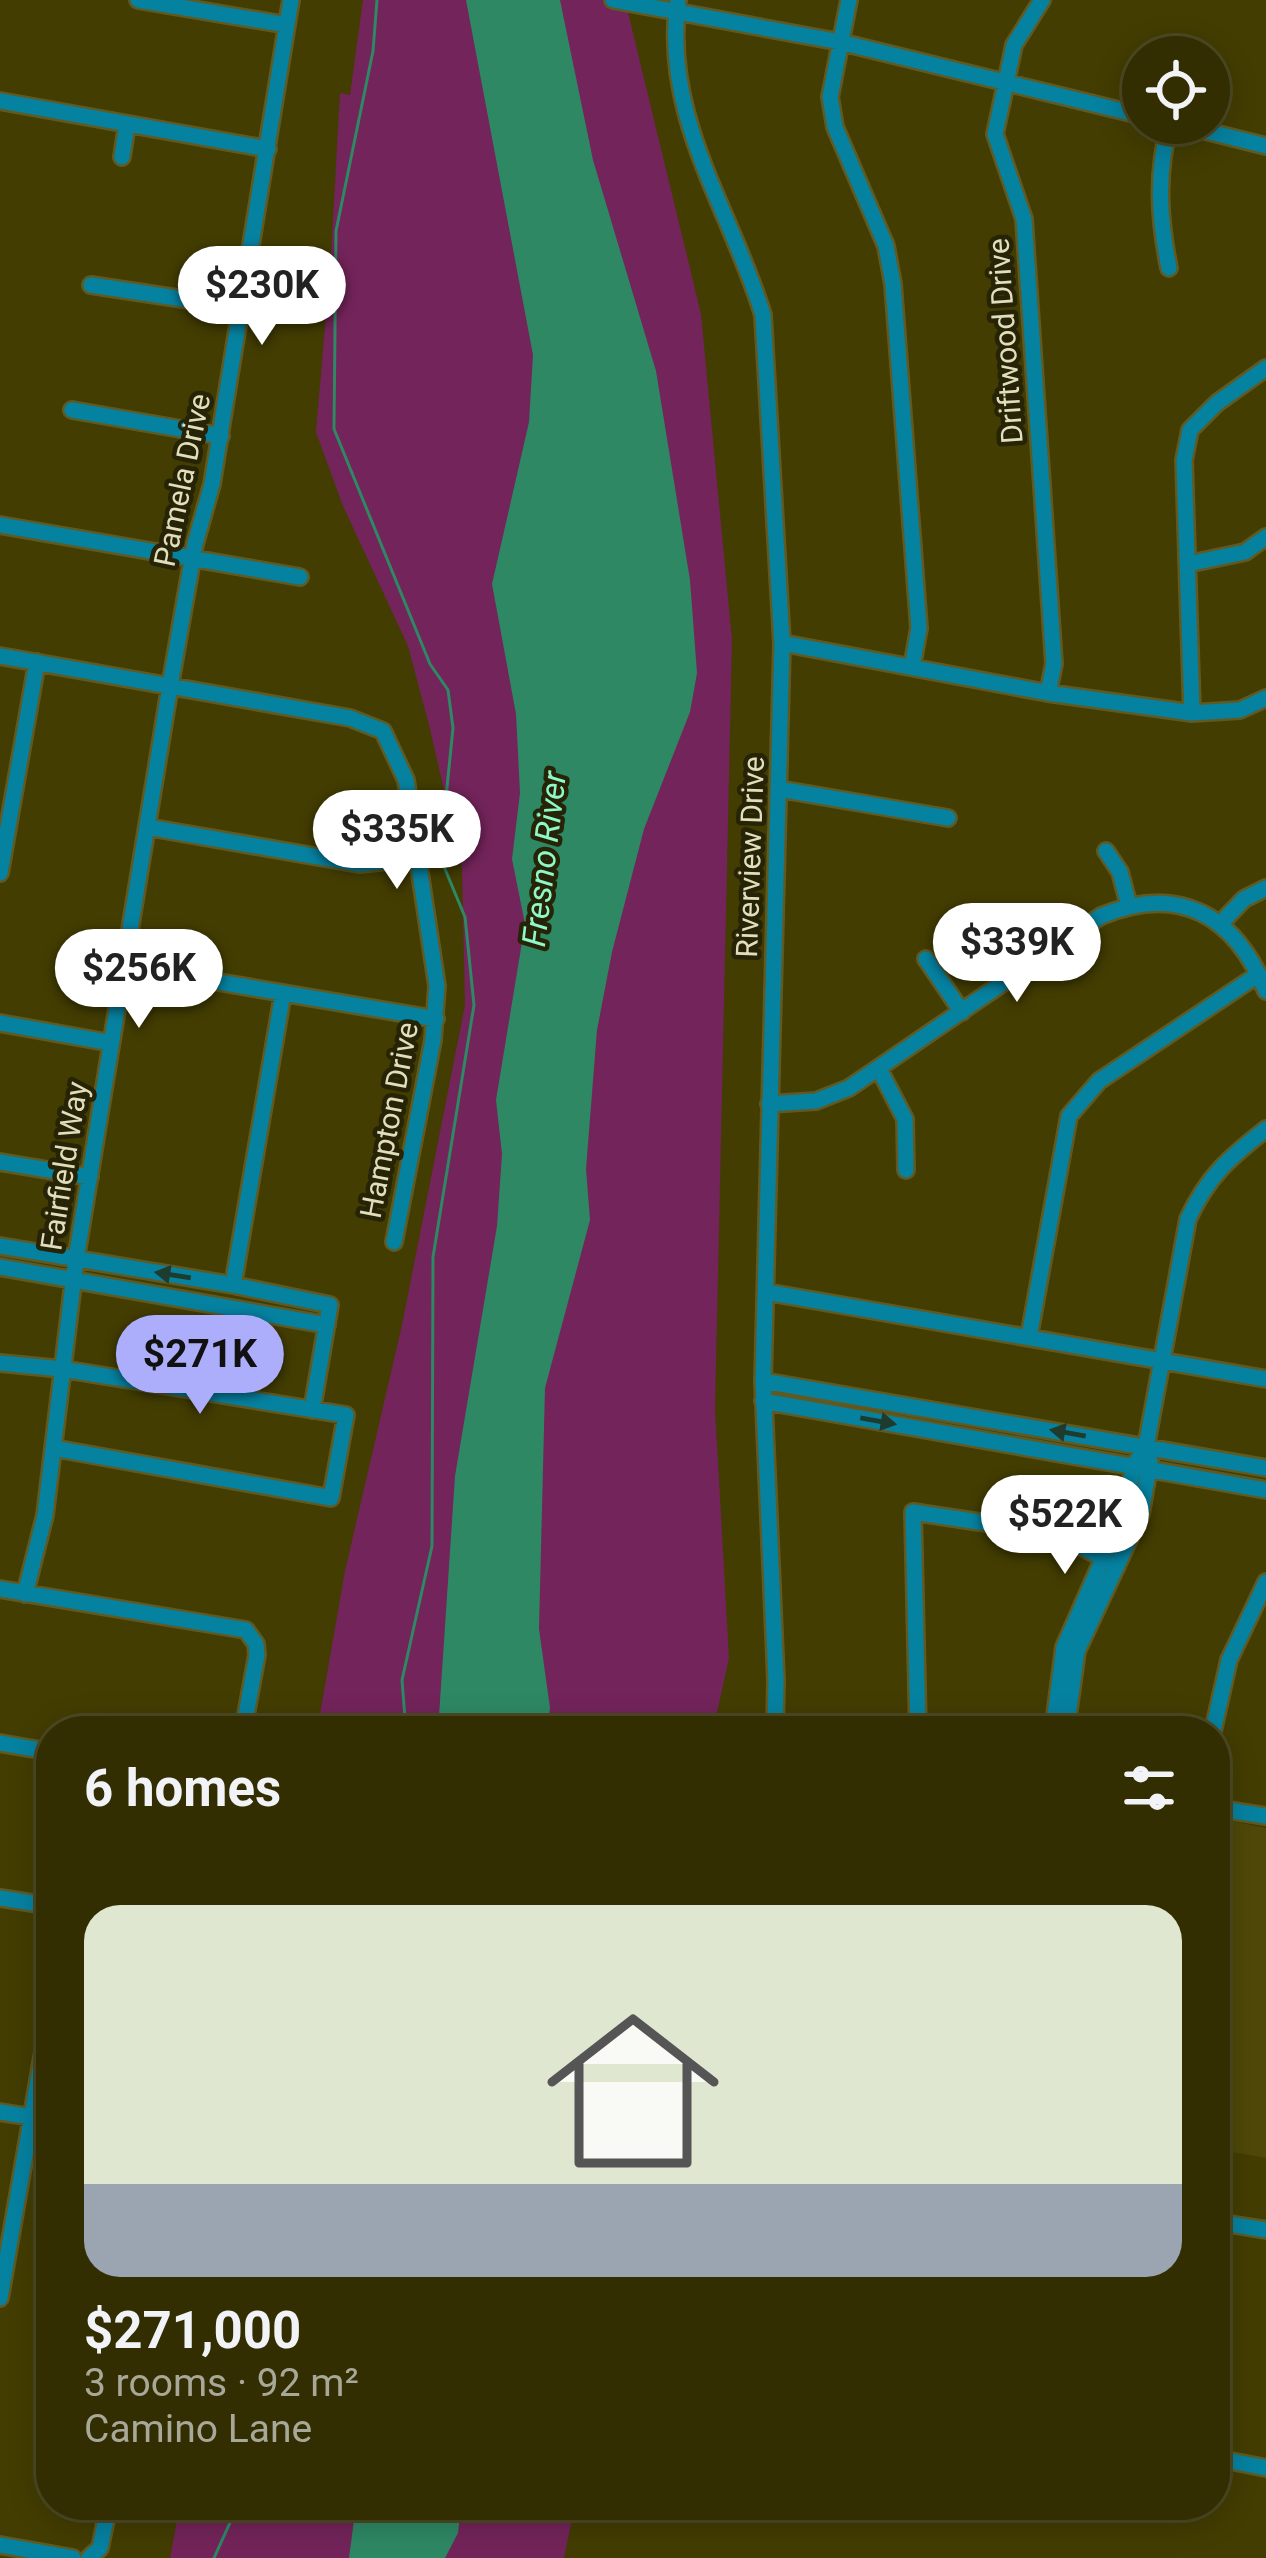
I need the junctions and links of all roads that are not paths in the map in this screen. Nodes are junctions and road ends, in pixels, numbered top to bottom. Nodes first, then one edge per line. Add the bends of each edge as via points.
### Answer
1 (138, 0) edge
2 (291, 0) edge
3 (613, 0) edge
4 (849, 0) edge
5 (1042, 0) edge
6 (678, 5) edge
7 (287, 25) junction
8 (840, 42) junction
9 (1005, 83) junction
10 (0, 101) edge
11 (1122, 111) edge
12 (127, 124) junction
13 (1230, 137) edge
14 (1164, 144) edge
15 (1266, 146) edge
16 (268, 149) junction
17 (122, 158) dead end
18 (1169, 268) dead end
19 (91, 285) dead end
20 (242, 308) junction
21 (1266, 368) edge
22 (72, 410) dead end
23 (221, 436) junction
24 (0, 525) edge
25 (1266, 537) edge
26 (193, 558) junction
27 (1188, 564) junction
28 (300, 577) dead end
29 (782, 643) junction
30 (0, 656) edge
31 (37, 662) junction
32 (912, 667) junction
33 (170, 686) junction
34 (1048, 693) junction
35 (1266, 698) edge
36 (1192, 713) junction
37 (779, 789) junction
38 (948, 818) dead end
39 (147, 827) junction
40 (1106, 850) dead end
41 (418, 858) junction
42 (1, 873) edge
43 (1266, 888) edge
44 (1130, 906) junction
45 (1220, 924) junction
46 (926, 959) dead end
47 (124, 966) junction
48 (1259, 974) junction
49 (1266, 991) edge
50 (283, 993) junction
51 (962, 1012) junction
52 (436, 1019) junction
53 (0, 1023) edge
54 (112, 1042) junction
55 (879, 1069) junction
56 (770, 1104) junction
57 (1266, 1129) edge
58 (0, 1162) edge
59 (906, 1170) dead end
60 (89, 1177) junction
61 (394, 1242) dead end
62 (0, 1246) edge
63 (76, 1259) junction
64 (0, 1267) edge
65 (73, 1279) junction
66 (232, 1285) junction
67 (766, 1292) junction
68 (327, 1325) junction
69 (1029, 1337) junction
70 (1162, 1361) junction
71 (0, 1364) edge
72 (62, 1369) junction
73 (1266, 1379) edge
74 (763, 1381) junction
75 (763, 1401) junction
76 (312, 1410) junction
77 (1146, 1447) junction
78 (53, 1448) junction
79 (1143, 1467) junction
80 (1266, 1468) edge
81 (1266, 1490) edge
82 (1110, 1562) junction
83 (1266, 1582) edge
84 (0, 1589) edge
85 (25, 1594) junction
86 (246, 1716) edge
87 (775, 1716) edge
88 (918, 1716) edge
89 (1056, 1716) edge
90 (1068, 1716) edge
91 (1216, 1716) edge
92 (0, 1743) edge
93 (36, 1749) edge
94 (1230, 1810) edge
95 (1266, 1816) edge
96 (0, 1898) edge
97 (36, 1904) edge
98 (36, 2089) edge
99 (0, 2112) edge
100 (31, 2117) junction
101 (1230, 2224) edge
102 (1266, 2230) edge
103 (0, 2298) edge
104 (1230, 2461) edge
105 (1266, 2468) edge
106 (106, 2520) edge
107 (0, 2545) edge
108 (73, 2558) edge
109 (88, 2558) edge

1 - 7 street
2 - 7 street, Pamela Drive
3 - 6 street
4 - 8 street
5 - 9 street, Driftwood Drive via 1014,46
6 - 8 street
6 - 29 street, Riverview Drive via 686,120 763,315
7 - 16 street, Pamela Drive
8 - 9 street
8 - 32 street via 830,97 835,127 886,246 893,284 919,628
9 - 11 street
9 - 34 street, Driftwood Drive via 994,134 1024,219 1054,664
10 - 12 street
12 - 16 street
12 - 17 street
13 - 15 street
14 - 18 street via 1159,189
16 - 20 street, Pamela Drive
19 - 20 street
20 - 23 street, Pamela Drive
21 - 27 street via 1190,430
22 - 23 street
23 - 26 street, Pamela Drive
24 - 26 street
25 - 27 street via 1245,552
26 - 28 street
26 - 33 street, Pamela Drive
27 - 36 street
29 - 32 street
29 - 37 street, Riverview Drive
30 - 31 street, Hampton Drive
31 - 33 street, Hampton Drive
31 - 42 street
32 - 34 street
33 - 39 street, Fairfield Way
33 - 41 street, Hampton Drive via 383,731 402,764
34 - 36 street
35 - 36 street via 1240,710
37 - 38 street
37 - 56 street, Riverview Drive
39 - 41 street via 359,864
39 - 47 street, Fairfield Way
40 - 44 street
41 - 52 street, Hampton Drive
43 - 45 street
44 - 45 street via 1171,904
44 - 51 street via 1101,916
45 - 48 street
46 - 51 street
47 - 50 street
47 - 54 street, Fairfield Way
48 - 49 street
48 - 69 street via 1099,1081 1069,1116
50 - 52 street
50 - 66 street
51 - 55 street
52 - 61 street, Hampton Drive
53 - 54 street
54 - 60 street, Fairfield Way
55 - 56 street via 816,1101
55 - 59 street via 905,1119
56 - 67 street, Riverview Drive
57 - 70 street via 1203,1186
58 - 60 street
60 - 63 street, Fairfield Way
62 - 63 street
63 - 65 street, Fairfield Way
66 -> 63 street
64 - 65 street
65 - 68 street
65 - 72 street, Fairfield Way
66 - 68 street via 329,1305
67 - 69 street
67 - 74 street, Riverview Drive
68 - 76 street
69 - 70 street
70 - 73 street
70 - 77 street
71 - 72 street
72 - 76 street
72 - 78 street, Fairfield Way
74 - 75 street, Riverview Drive
77 -> 74 street
75 -> 79 street
75 - 87 street, Riverview Drive
76 - 78 street via 346,1415 331,1498
77 - 79 street
77 - 80 street
78 - 85 street, Fairfield Way
79 - 81 street
79 - 82 street via 1141,1514
82 - 88 street via 1058,1534 913,1513
82 - 89 street via 1074,1616
82 - 90 street via 1077,1651
83 - 91 street via 1229,1660
84 - 85 street
85 - 86 street via 245,1630 256,1644
92 - 93 street
94 - 95 street
96 - 97 street
98 - 100 street
99 - 100 street
100 - 103 street
101 - 102 street
104 - 105 street
106 - 109 street via 100,2548
107 - 108 street

